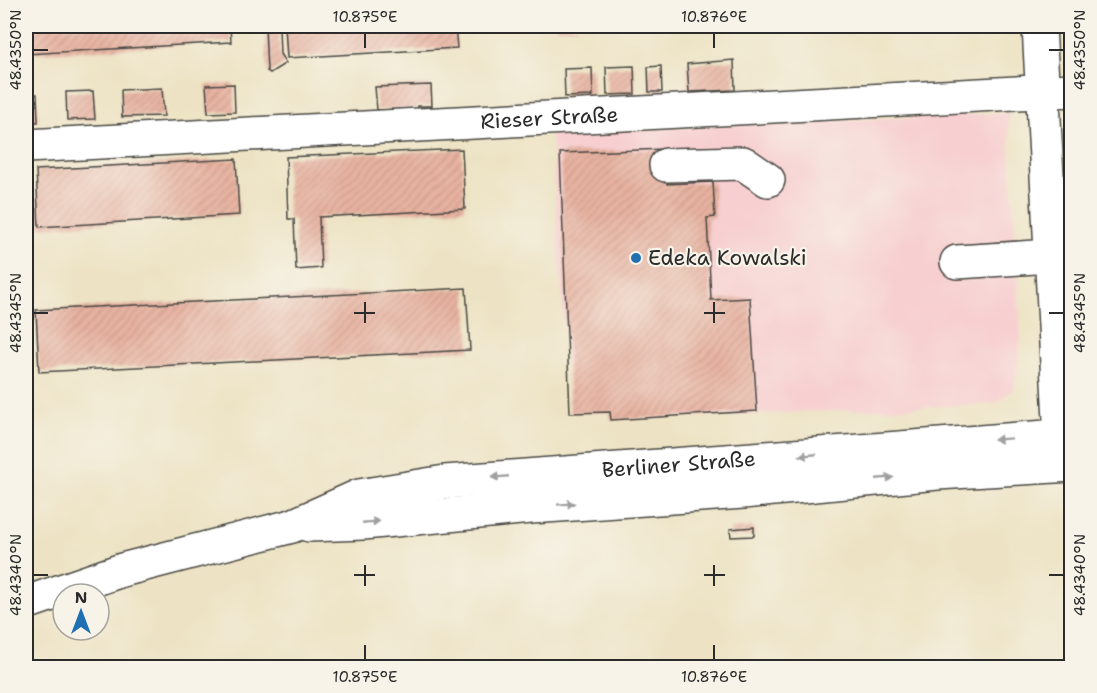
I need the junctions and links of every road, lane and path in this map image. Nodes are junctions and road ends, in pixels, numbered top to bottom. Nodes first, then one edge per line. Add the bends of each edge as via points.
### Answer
1 (1039, 26) edge
2 (1057, 90) edge
3 (26, 146) edge
4 (666, 165) dead end
5 (768, 180) dead end
6 (1050, 256) junction
7 (957, 262) dead end
8 (1067, 450) edge
9 (26, 603) edge

1 - 2 street
2 - 3 street, Rieser Straße
2 - 6 street
4 - 5 street via 743,163
6 - 7 street
6 - 8 street
8 - 9 street, Berliner Straße via 937,473 743,492 292,526 122,570

